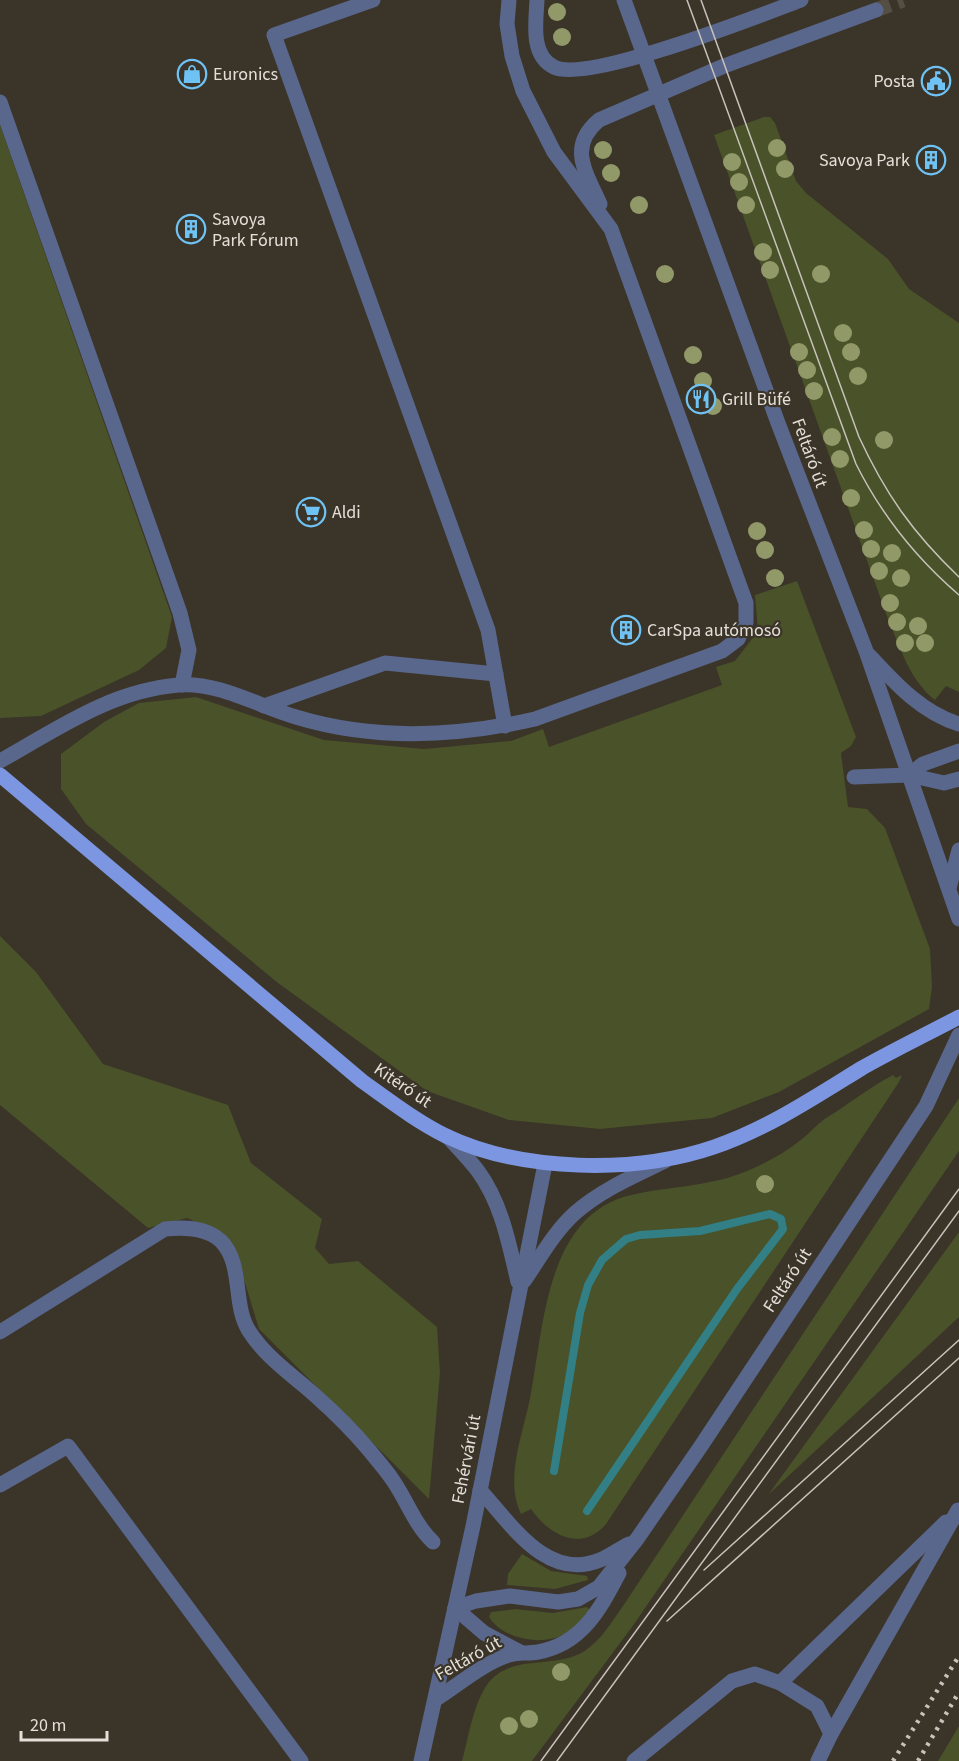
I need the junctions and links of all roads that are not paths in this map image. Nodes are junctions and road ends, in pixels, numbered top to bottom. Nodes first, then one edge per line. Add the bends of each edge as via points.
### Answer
1 (373, 0) edge
2 (509, 0) edge
3 (537, 0) edge
4 (624, 0) edge
5 (801, 0) edge
6 (876, 10) tunnel mouth
7 (643, 56) junction
8 (658, 94) junction
9 (0, 102) edge
10 (611, 229) junction
11 (866, 651) junction
12 (496, 674) junction
13 (182, 685) junction
14 (264, 706) junction
15 (959, 724) edge
16 (505, 726) junction
17 (959, 751) edge
18 (0, 761) edge
19 (0, 775) edge
20 (909, 775) junction
21 (854, 777) dead end
22 (959, 779) edge
23 (959, 850) edge
24 (949, 888) junction
25 (959, 919) edge
26 (959, 1017) edge
27 (959, 1035) edge
28 (447, 1136) junction
29 (668, 1159) junction
30 (545, 1164) junction
31 (519, 1288) junction
32 (0, 1332) edge
33 (0, 1485) edge
34 (480, 1490) junction
35 (637, 1539) junction
36 (434, 1542) dead end
37 (455, 1608) junction
38 (520, 1652) junction
39 (780, 1683) junction
40 (435, 1699) junction
41 (831, 1734) junction
42 (301, 1761) edge
43 (421, 1761) edge
44 (634, 1761) edge
45 (818, 1761) edge

1 - 12 street via 274,35 488,630
2 - 10 street via 507,24 523,91 554,152
3 - 7 street via 535,31 540,54 554,67 569,71
4 - 7 street, Feltáró út
5 - 7 street
6 - 8 street
7 - 8 street, Feltáró út
8 - 10 street via 599,120 586,131 580,146 584,168
8 - 11 street, Feltáró út via 804,494
9 - 13 street via 180,613 189,650
10 - 16 street via 726,544 746,603 746,622 738,639 722,651 535,719
11 - 15 street via 902,691
11 - 20 street, Feltáró út
12 - 14 street via 385,663
12 - 16 street
13 - 14 street via 203,686
13 - 18 street via 126,694
14 - 16 street via 362,732 437,735
17 - 20 street via 923,764
19 - 28 main road, Kitérő út via 362,1081
20 - 21 street
20 - 22 street via 936,782
20 - 24 street, Feltáró út
23 - 24 street
24 - 25 street, Feltáró út
26 - 29 main road, Kitérő út via 758,1128 713,1147
27 - 35 street, Feltáró út via 926,1106
28 - 30 main road, Kitérő út via 493,1154
28 - 31 street via 478,1171 491,1193 504,1221
29 - 30 main road, Kitérő út
29 - 31 street via 597,1196 574,1214
30 - 31 street, Fehérvári út
31 - 34 street, Fehérvári út
32 - 36 street via 165,1229 186,1228 213,1234 229,1254 241,1311 253,1336 271,1359 337,1416 369,1451 393,1480 420,1530
33 - 42 street via 68,1446
34 - 35 street, Feltáró út via 539,1553 562,1564 599,1560
34 - 37 street, Fehérvári út
35 - 37 street, Feltáró út via 599,1587 578,1599 558,1602 502,1597
35 - 38 street, Feltáró út via 598,1613 579,1634 561,1645
37 - 38 street, Feltáró út via 484,1634
37 - 40 street, Fehérvári út
38 - 40 street, Feltáró út via 498,1660
39 - 41 street via 817,1706
39 - 41 street via 958,1510
39 - 44 street via 755,1674 732,1681
40 - 43 street, Fehérvári út
41 - 45 street

